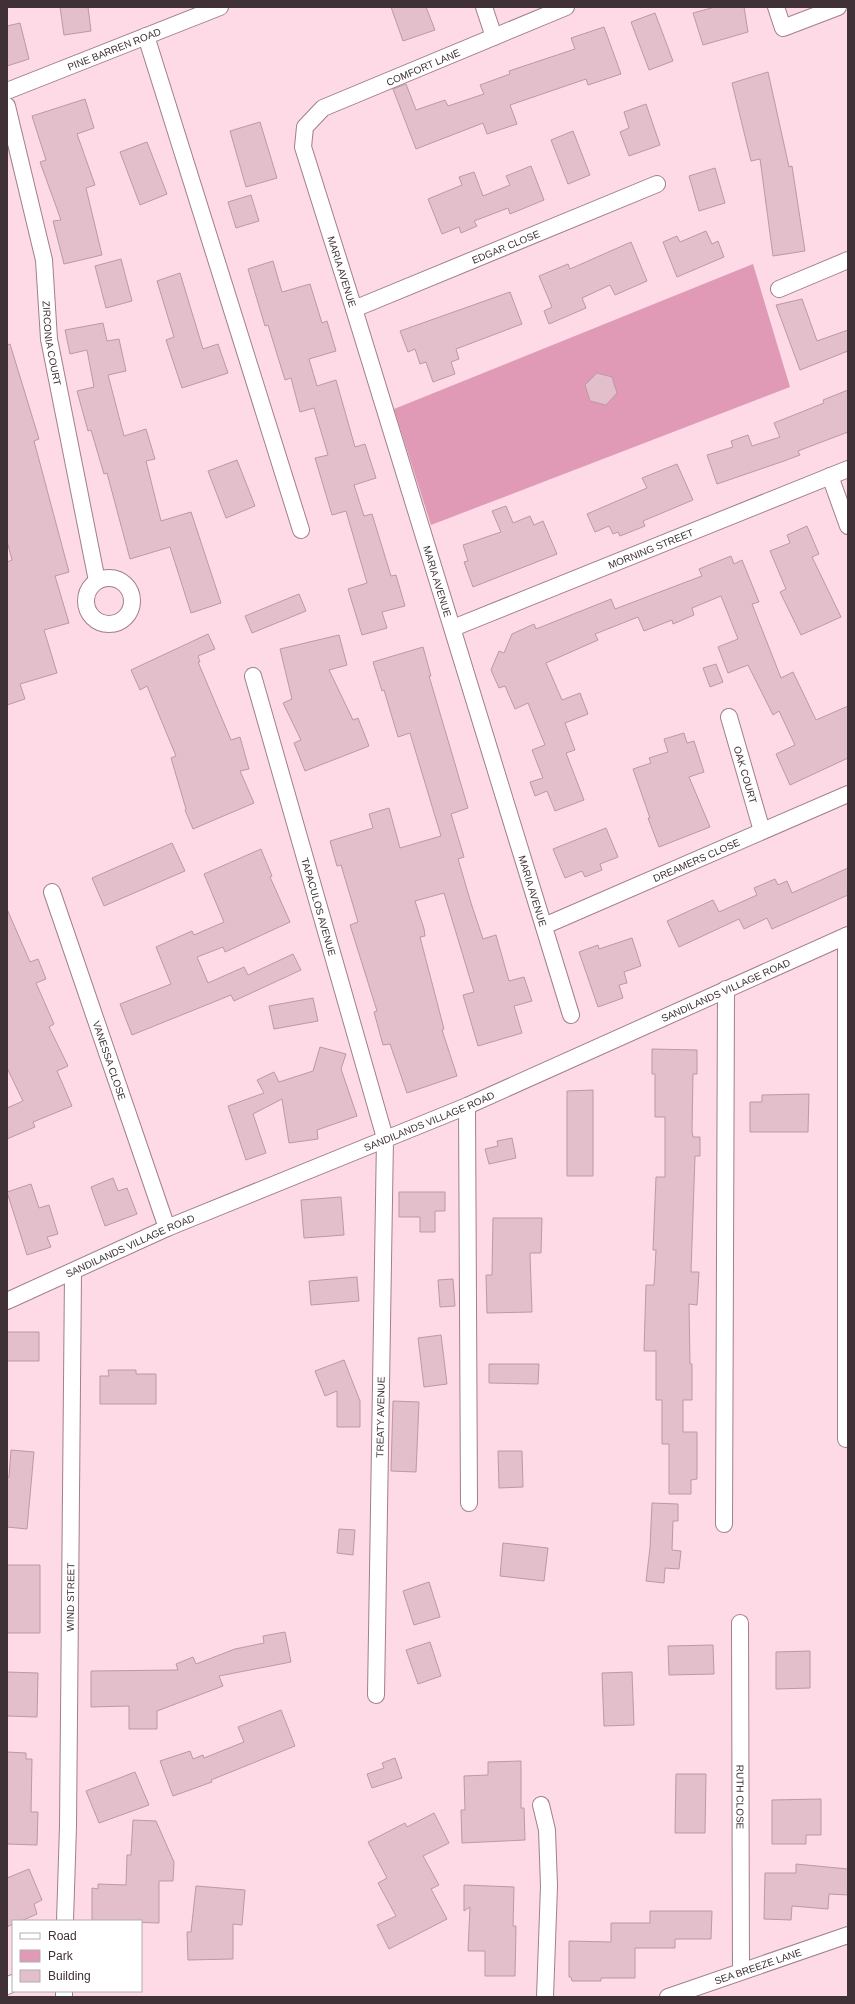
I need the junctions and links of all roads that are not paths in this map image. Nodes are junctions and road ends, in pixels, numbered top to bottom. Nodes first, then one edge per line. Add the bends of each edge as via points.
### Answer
1 (220, 7) edge
2 (484, 7) edge
3 (566, 7) edge
4 (776, 7) edge
5 (838, 7) edge
6 (146, 36) junction
7 (494, 37) junction
8 (7, 91) edge
9 (7, 106) edge
10 (303, 147) joint
11 (657, 184) dead end
12 (848, 260) edge
13 (779, 289) dead end
14 (354, 309) junction
15 (848, 468) edge
16 (830, 476) junction
17 (848, 526) edge
18 (301, 530) dead end
19 (97, 581) dead end
20 (453, 628) junction
21 (253, 676) dead end
22 (729, 717) dead end
23 (848, 794) edge
24 (762, 831) junction
25 (52, 892) dead end
26 (544, 926) junction
27 (847, 935) edge
28 (726, 989) junction
29 (571, 1015) dead end
30 (467, 1106) junction
31 (385, 1138) junction
32 (167, 1228) junction
33 (72, 1273) junction
34 (7, 1301) edge
35 (846, 1439) dead end
36 (469, 1503) dead end
37 (724, 1524) dead end
38 (740, 1623) dead end
39 (376, 1695) dead end
40 (541, 1805) dead end
41 (66, 1920) edge
42 (848, 1935) edge
43 (741, 1971) junction
44 (697, 1992) edge
45 (545, 1997) edge
46 (668, 1997) edge

1 - 6 street, PINE BARREN ROAD
2 - 7 street
3 - 7 street, COMFORT LANE
4 - 5 street via 783,28
6 - 8 street, PINE BARREN ROAD
6 - 18 street
7 - 10 street, COMFORT LANE via 323,108 305,127
9 - 19 street, ZIRCONIA COURT via 44,260 49,339
10 - 14 street, MARIA AVENUE
11 - 14 street, EDGAR CLOSE
12 - 13 street
14 - 20 street, MARIA AVENUE
15 - 16 street, MORNING STREET
16 - 17 street
16 - 20 street, MORNING STREET
20 - 26 street, MARIA AVENUE
21 - 31 street, TAPACULOS AVENUE
22 - 24 street, OAK COURT
23 - 24 street, DREAMERS CLOSE
24 - 26 street, DREAMERS CLOSE
25 - 32 street, VANESSA CLOSE
26 - 29 street, MARIA AVENUE
27 - 28 street, SANDILANDS VILLAGE ROAD
27 - 35 street
28 - 30 street, SANDILANDS VILLAGE ROAD
28 - 37 street
30 - 31 street, SANDILANDS VILLAGE ROAD
30 - 36 street
31 - 32 street, SANDILANDS VILLAGE ROAD
31 - 39 street, TREATY AVENUE
32 - 33 street, SANDILANDS VILLAGE ROAD
33 - 34 street, SANDILANDS VILLAGE ROAD
33 - 41 street, WIND STREET
38 - 43 street, RUTH CLOSE
40 - 45 street via 547,1830 550,1886
42 - 43 street, SEA BREEZE LANE
43 - 44 street, SEA BREEZE LANE
44 - 46 street, SEA BREEZE LANE

